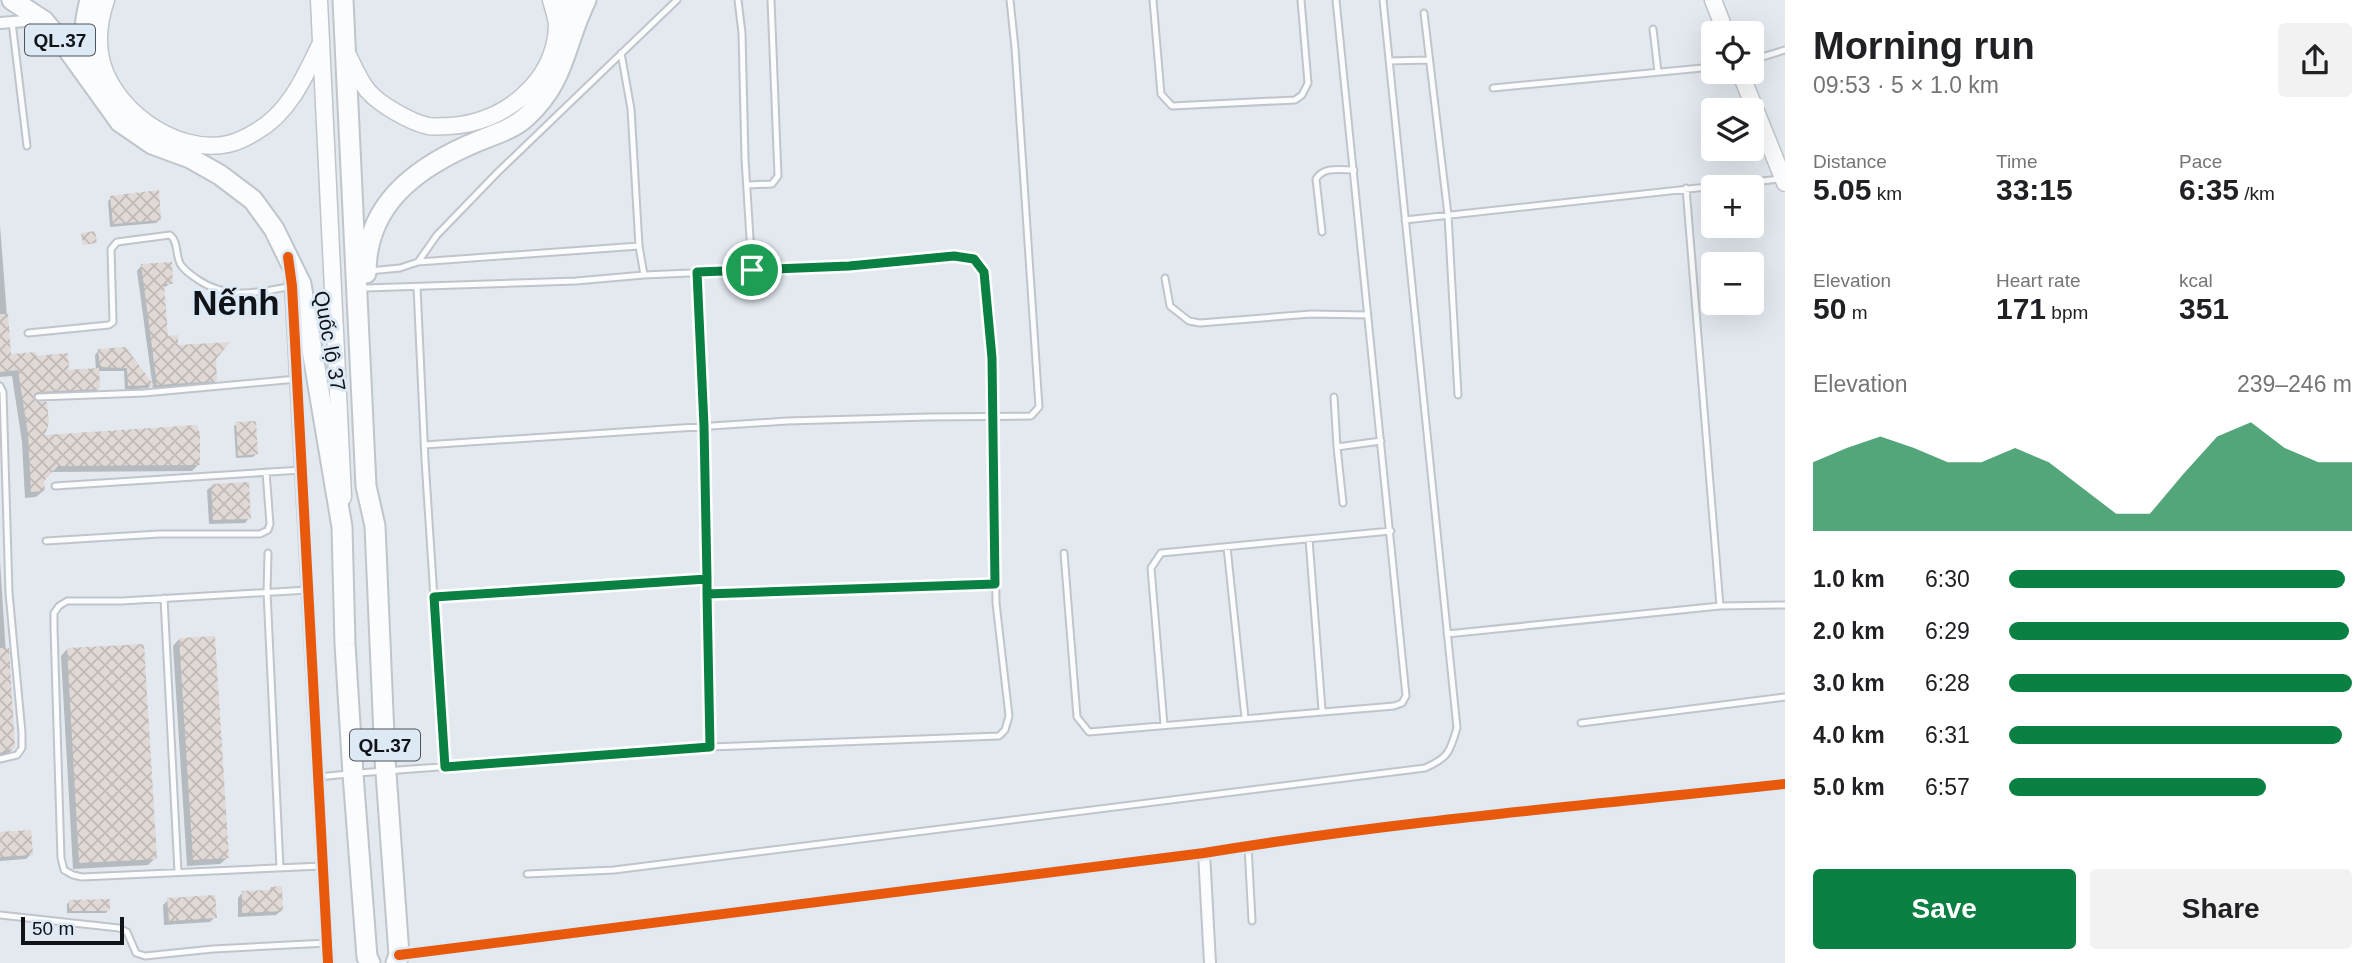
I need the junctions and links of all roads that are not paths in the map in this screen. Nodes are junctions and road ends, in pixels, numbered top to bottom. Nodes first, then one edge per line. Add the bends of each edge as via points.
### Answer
1 (12, 0) edge
2 (90, 0) edge
3 (106, 0) edge
4 (319, 0) edge
5 (343, 0) edge
6 (551, 0) edge
7 (567, 0) edge
8 (586, 0) edge
9 (677, 0) edge
10 (738, 0) edge
11 (771, 0) edge
12 (1010, 0) edge
13 (1153, 0) edge
14 (1301, 0) edge
15 (1336, 0) edge
16 (1382, 0) edge
17 (1713, 0) edge
18 (1424, 13) dead end
19 (25, 21) dead end
20 (1721, 21) edge
21 (12, 22) junction
22 (0, 23) edge
23 (573, 29) junction
24 (1653, 29) dead end
25 (321, 43) junction
26 (1785, 50) edge
27 (346, 53) junction
28 (621, 53) junction
29 (1764, 56) edge
30 (1429, 60) junction
31 (1389, 61) junction
32 (1701, 68) edge
33 (1658, 72) junction
34 (1745, 84) edge
35 (1493, 88) dead end
36 (96, 90) junction
37 (27, 146) dead end
38 (1354, 170) junction
39 (1784, 181) edge
40 (747, 185) junction
41 (1686, 188) junction
42 (1448, 215) junction
43 (1405, 220) junction
44 (1322, 232) dead end
45 (639, 246) junction
46 (288, 257) junction
47 (418, 262) junction
48 (752, 270) junction
49 (697, 272) junction
50 (644, 275) junction
51 (1165, 278) dead end
52 (366, 280) junction
53 (292, 286) junction
54 (417, 287) junction
55 (1368, 315) junction
56 (28, 332) dead end
57 (297, 379) junction
58 (0, 386) edge
59 (1458, 395) dead end
60 (38, 397) dead end
61 (1334, 397) dead end
62 (993, 417) junction
63 (704, 426) junction
64 (1381, 441) junction
65 (424, 444) junction
66 (1336, 447) junction
67 (302, 470) junction
68 (266, 472) junction
69 (55, 485) dead end
70 (1343, 503) dead end
71 (376, 526) junction
72 (342, 527) junction
73 (1391, 531) junction
74 (1309, 539) junction
75 (46, 541) dead end
76 (1227, 547) junction
77 (268, 552) dead end
78 (1064, 554) dead end
79 (707, 579) junction
80 (995, 584) junction
81 (308, 590) junction
82 (267, 592) junction
83 (707, 594) junction
84 (434, 597) junction
85 (164, 598) junction
86 (1785, 605) edge
87 (1720, 606) junction
88 (1447, 634) junction
89 (1785, 697) edge
90 (1322, 710) junction
91 (1245, 718) junction
92 (1581, 723) dead end
93 (1164, 725) junction
94 (710, 747) junction
95 (0, 760) edge
96 (445, 767) junction
97 (386, 770) junction
98 (352, 774) junction
99 (318, 777) junction
100 (1785, 784) edge
101 (1248, 846) junction
102 (1204, 853) junction
103 (323, 866) junction
104 (280, 868) junction
105 (178, 872) junction
106 (527, 874) dead end
107 (0, 915) edge
108 (1252, 921) dead end
109 (327, 943) junction
110 (397, 959) edge
111 (369, 960) edge
112 (328, 963) edge
113 (1210, 963) edge

1 - 36 highway, Quốc lộ 37 / QL.37 via 44,21
2 - 36 highway via 84,20 84,55
3 - 25 main road via 99,22 100,54 111,86 141,119 193,144 227,144 258,131 285,107
4 - 25 main road
5 - 27 highway, Quốc lộ 37 / QL.37
6 - 27 main road via 557,25 551,54 536,84 513,105 478,121 428,126 396,113 369,92
7 - 23 highway
8 - 23 highway
9 - 28 lane
10 - 40 lane
11 - 40 lane via 778,176 772,184
12 - 62 lane via 1039,407 1031,416
13 - 14 lane via 1161,94 1172,106 1295,100 1302,95 1308,83
15 - 38 lane
16 - 31 lane
17 - 20 main road
18 - 30 lane
19 - 21 street
21 - 22 street
21 - 37 lane
23 - 52 highway via 565,62 548,93 524,119 413,175 390,198 374,226 366,256
24 - 33 lane
25 - 72 main road via 344,481
26 - 29 lane
27 - 71 highway, Quốc lộ 37 / QL.37 via 366,486
28 - 45 lane via 631,109
28 - 47 lane via 446,226
30 - 31 lane
30 - 42 lane
31 - 43 lane
32 - 33 lane
33 - 35 lane
34 - 39 main road
36 - 46 highway, Quốc lộ 37 / QL.37 via 120,122 152,144 220,175 253,200
38 - 44 lane via 1319,173
38 - 55 lane
39 - 41 lane
40 - 48 lane
41 - 42 lane
41 - 87 lane
42 - 43 lane
42 - 59 lane
43 - 88 lane
45 - 47 lane
45 - 50 lane
46 - 53 street
46 - 72 highway, Quốc lộ 37 / QL.37 via 301,284
47 - 52 lane
48 - 49 lane
48 - 62 lane via 954,256 974,259 984,272
49 - 50 lane
49 - 63 lane
50 - 54 lane
51 - 55 lane via 1170,306 1189,321 1311,313
52 - 54 lane
52 - 71 highway
53 - 56 lane via 244,294 223,291 184,270 172,236 117,242 111,249 113,322
53 - 57 street
54 - 65 lane
55 - 64 lane
57 - 60 lane
57 - 67 street
58 - 95 lane via 9,593 22,733 18,755
61 - 66 lane
62 - 63 lane
62 - 80 lane
63 - 65 lane
63 - 79 lane
64 - 66 lane
64 - 73 lane
65 - 84 lane
66 - 70 lane
67 - 68 lane
67 - 81 street
68 - 69 lane
68 - 75 lane via 270,524 260,534
71 - 97 highway, Quốc lộ 37 / QL.37
72 - 98 highway, Quốc lộ 37 / QL.37
73 - 74 lane
73 - 90 lane via 1406,696 1394,706
74 - 76 lane
74 - 90 lane
76 - 91 lane
76 - 93 lane via 1161,553 1151,568
77 - 82 lane
78 - 93 lane via 1077,717 1088,732
79 - 83 lane
79 - 84 lane
80 - 83 lane
80 - 94 lane via 1009,716 1006,730 999,736
81 - 82 lane
81 - 99 street
82 - 85 lane
82 - 104 lane
83 - 94 lane
84 - 96 lane
85 - 105 lane
85 - 105 lane via 67,601 54,613 61,858 64,870 73,876
86 - 87 lane
87 - 88 lane
88 - 106 lane via 1457,728 1451,751 1425,768 614,870
89 - 92 lane
90 - 91 lane
91 - 93 lane
94 - 96 lane
96 - 97 lane
97 - 98 lane
97 - 110 highway, Quốc lộ 37 / QL.37
98 - 99 lane
98 - 111 highway, Quốc lộ 37 / QL.37
99 - 103 street
100 - 101 street
101 - 102 street
101 - 108 lane
102 - 110 street
102 - 113 street
103 - 104 lane
103 - 109 street
104 - 105 lane
107 - 109 lane via 119,928 127,932 136,953 145,956
109 - 112 street
110 - 111 highway

